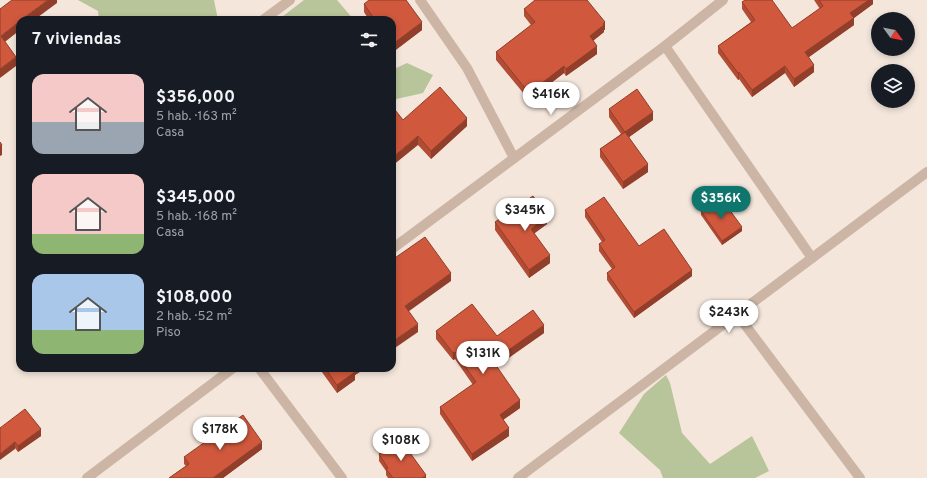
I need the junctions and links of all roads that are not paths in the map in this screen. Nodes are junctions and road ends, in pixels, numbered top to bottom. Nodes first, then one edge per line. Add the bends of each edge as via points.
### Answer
1 (290, 0) edge
2 (420, 0) edge
3 (723, 0) edge
4 (269, 16) edge
5 (665, 46) junction
6 (514, 158) junction
7 (927, 172) edge
8 (396, 246) edge
9 (812, 258) junction
10 (737, 314) junction
11 (228, 372) edge
12 (262, 372) edge
13 (87, 478) edge
14 (342, 478) edge
15 (518, 478) edge
16 (860, 478) edge

1 - 4 street
2 - 6 street via 467,68
3 - 5 street
5 - 6 street
5 - 9 street
6 - 8 street
7 - 9 street
9 - 10 street
10 - 15 street
10 - 16 street
11 - 13 street
12 - 14 street

